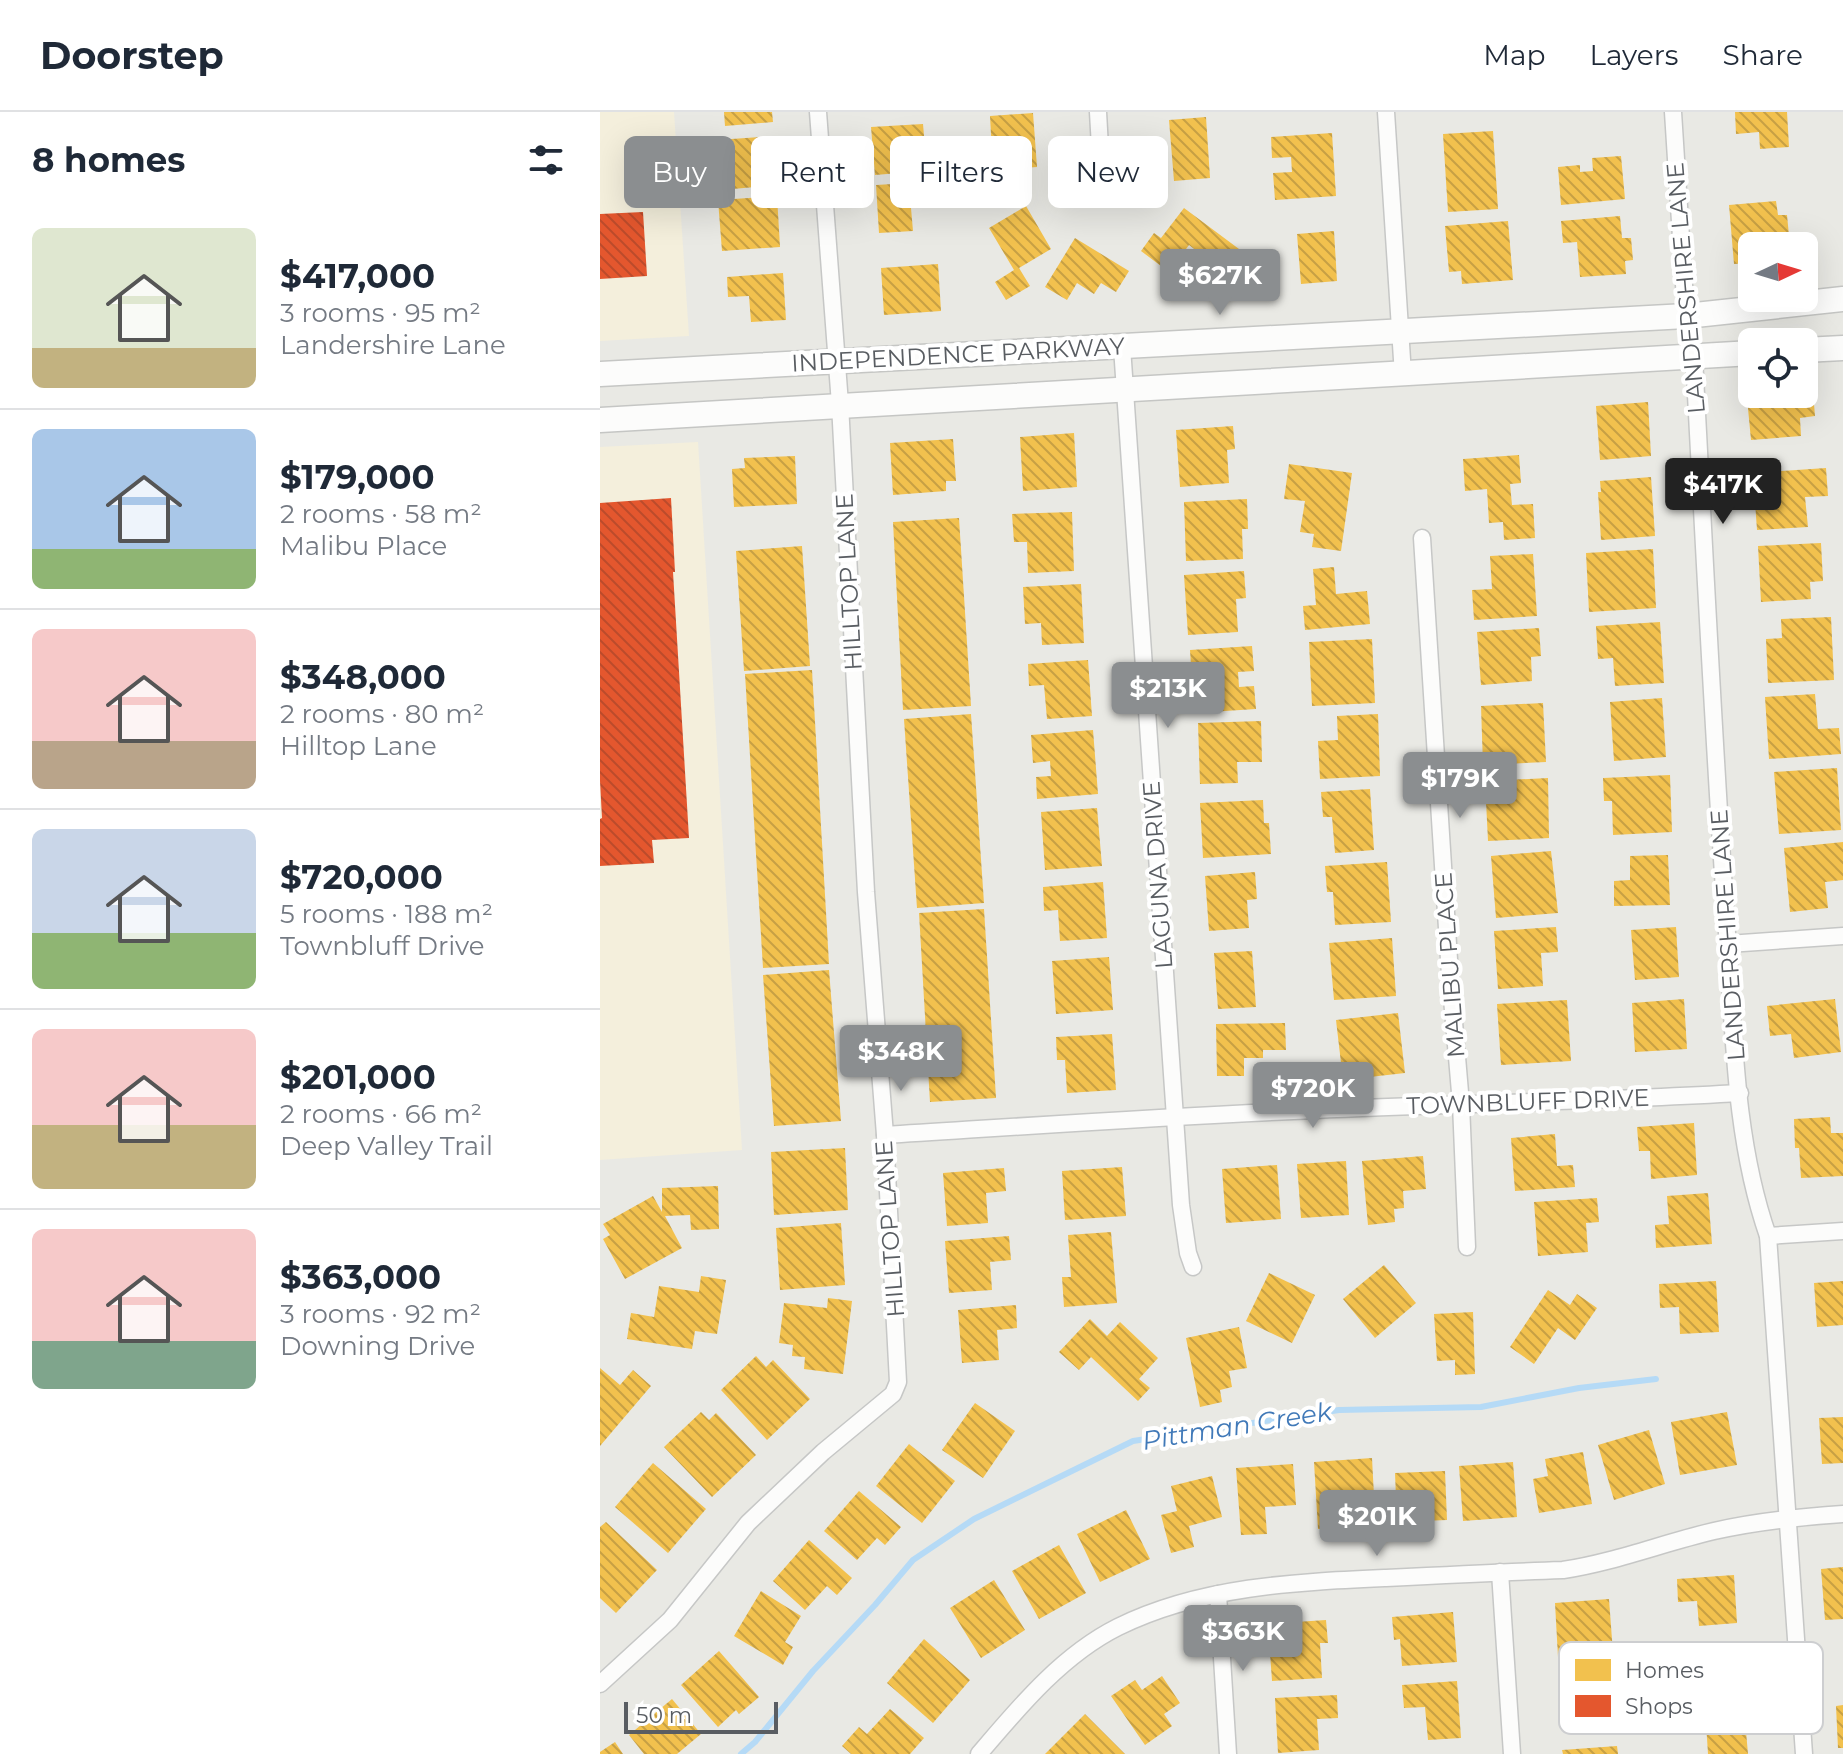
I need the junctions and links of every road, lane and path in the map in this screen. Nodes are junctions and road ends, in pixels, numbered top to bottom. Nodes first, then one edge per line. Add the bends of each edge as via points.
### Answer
1 (818, 112) edge
2 (1098, 112) edge
3 (1386, 112) edge
4 (1673, 112) edge
5 (1099, 136) edge
6 (1843, 299) edge
7 (1686, 316) junction
8 (1400, 332) junction
9 (1122, 347) junction
10 (1843, 348) edge
11 (1818, 349) edge
12 (1738, 354) edge
13 (1694, 357) junction
14 (836, 362) junction
15 (600, 374) edge
16 (1403, 375) junction
17 (1125, 390) junction
18 (840, 404) junction
19 (600, 420) edge
20 (1422, 538) dead end
21 (1843, 936) edge
22 (1728, 944) junction
23 (1740, 1093) junction
24 (1461, 1104) junction
25 (1177, 1116) junction
26 (885, 1135) junction
27 (1843, 1231) edge
28 (1768, 1236) junction
29 (1467, 1247) dead end
30 (1193, 1267) dead end
31 (1843, 1514) edge
32 (1786, 1517) junction
33 (1500, 1572) junction
34 (1218, 1594) junction
35 (1795, 1642) edge
36 (600, 1684) edge
37 (1802, 1734) edge
38 (979, 1754) edge
39 (1228, 1754) edge
40 (1512, 1754) edge
41 (1804, 1754) edge

1 - 14 street, HILLTOP LANE
2 - 5 street
3 - 8 street
4 - 7 street, LANDERSHIRE LANE
6 - 7 main road, INDEPENDENCE PARKWAY
7 - 8 main road, INDEPENDENCE PARKWAY
7 - 13 street, LANDERSHIRE LANE
8 - 9 main road, INDEPENDENCE PARKWAY
8 - 16 street
9 - 14 main road, INDEPENDENCE PARKWAY
9 - 17 street, LAGUNA DRIVE
10 - 11 main road
12 - 13 main road, INDEPENDENCE PARKWAY
13 - 16 main road, INDEPENDENCE PARKWAY
13 - 22 street, LANDERSHIRE LANE
14 - 15 main road, INDEPENDENCE PARKWAY
14 - 18 street, HILLTOP LANE
16 - 17 main road, INDEPENDENCE PARKWAY
17 - 18 main road, INDEPENDENCE PARKWAY
17 - 25 street, LAGUNA DRIVE
18 - 19 main road, INDEPENDENCE PARKWAY
18 - 26 street, HILLTOP LANE via 866,892
20 - 24 street, MALIBU PLACE
21 - 22 street
22 - 23 street, LANDERSHIRE LANE
23 - 24 street, TOWNBLUFF DRIVE
23 - 28 street, LANDERSHIRE LANE via 1743,1142
24 - 25 street, TOWNBLUFF DRIVE
24 - 29 street, MALIBU PLACE
25 - 26 street, TOWNBLUFF DRIVE
25 - 30 street, LAGUNA DRIVE via 1181,1205
26 - 36 street, HILLTOP LANE via 899,1368 893,1394 748,1523 670,1620
27 - 28 street
28 - 32 street, LANDERSHIRE LANE
31 - 32 street
32 - 33 street via 1712,1531 1598,1564
32 - 35 street, LANDERSHIRE LANE
33 - 34 street via 1295,1582
33 - 40 street
34 - 38 street via 1116,1628 1049,1677
34 - 39 street
37 - 41 street, LANDERSHIRE LANE

